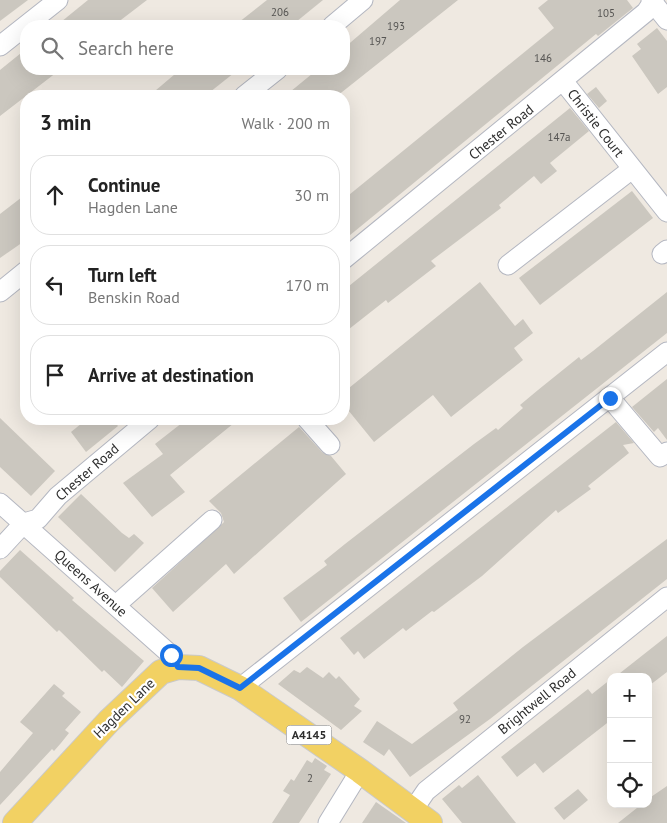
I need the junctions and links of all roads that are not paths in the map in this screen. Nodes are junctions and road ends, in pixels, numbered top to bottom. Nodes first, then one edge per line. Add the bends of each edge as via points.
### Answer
1 (58, 0) edge
2 (363, 0) edge
3 (653, 1) edge
4 (33, 20) edge
5 (339, 20) edge
6 (667, 20) edge
7 (20, 30) edge
8 (0, 46) edge
9 (270, 75) edge
10 (563, 82) junction
11 (252, 90) edge
12 (630, 167) junction
13 (667, 212) edge
14 (350, 254) edge
15 (508, 265) dead end
16 (20, 276) edge
17 (0, 292) edge
18 (667, 352) edge
19 (610, 398) junction
20 (143, 425) edge
21 (312, 425) edge
22 (330, 445) dead end
23 (667, 452) edge
24 (0, 503) edge
25 (212, 520) dead end
26 (24, 523) junction
27 (0, 549) edge
28 (667, 597) edge
29 (116, 605) junction
30 (178, 667) junction
31 (240, 688) junction
32 (360, 771) junction
33 (422, 817) edge
34 (15, 823) edge
35 (328, 823) edge

1 - 4 street
2 - 5 street
3 - 6 street
3 - 10 street, Chester Road via 646,12
7 - 8 street
9 - 11 street
10 - 12 street, Christie Court
10 - 14 street, Chester Road
12 - 13 street, Christie Court
12 - 15 street
16 - 17 street
18 - 19 street
19 - 23 street via 660,457
19 - 31 street
20 - 26 street, Chester Road via 58,496 38,519
21 - 22 street
24 - 26 street, Queens Avenue
25 - 29 street
26 - 27 street, Chester Road
26 - 29 street, Queens Avenue
28 - 33 street, Brightwell Road via 426,791
29 - 30 street, Queens Avenue via 171,655
30 - 31 main road, A4145 via 199,668
30 - 34 main road, Hagden Lane via 161,672 110,721
31 - 32 main road, A4145
32 - 33 main road, A4145
32 - 35 street

